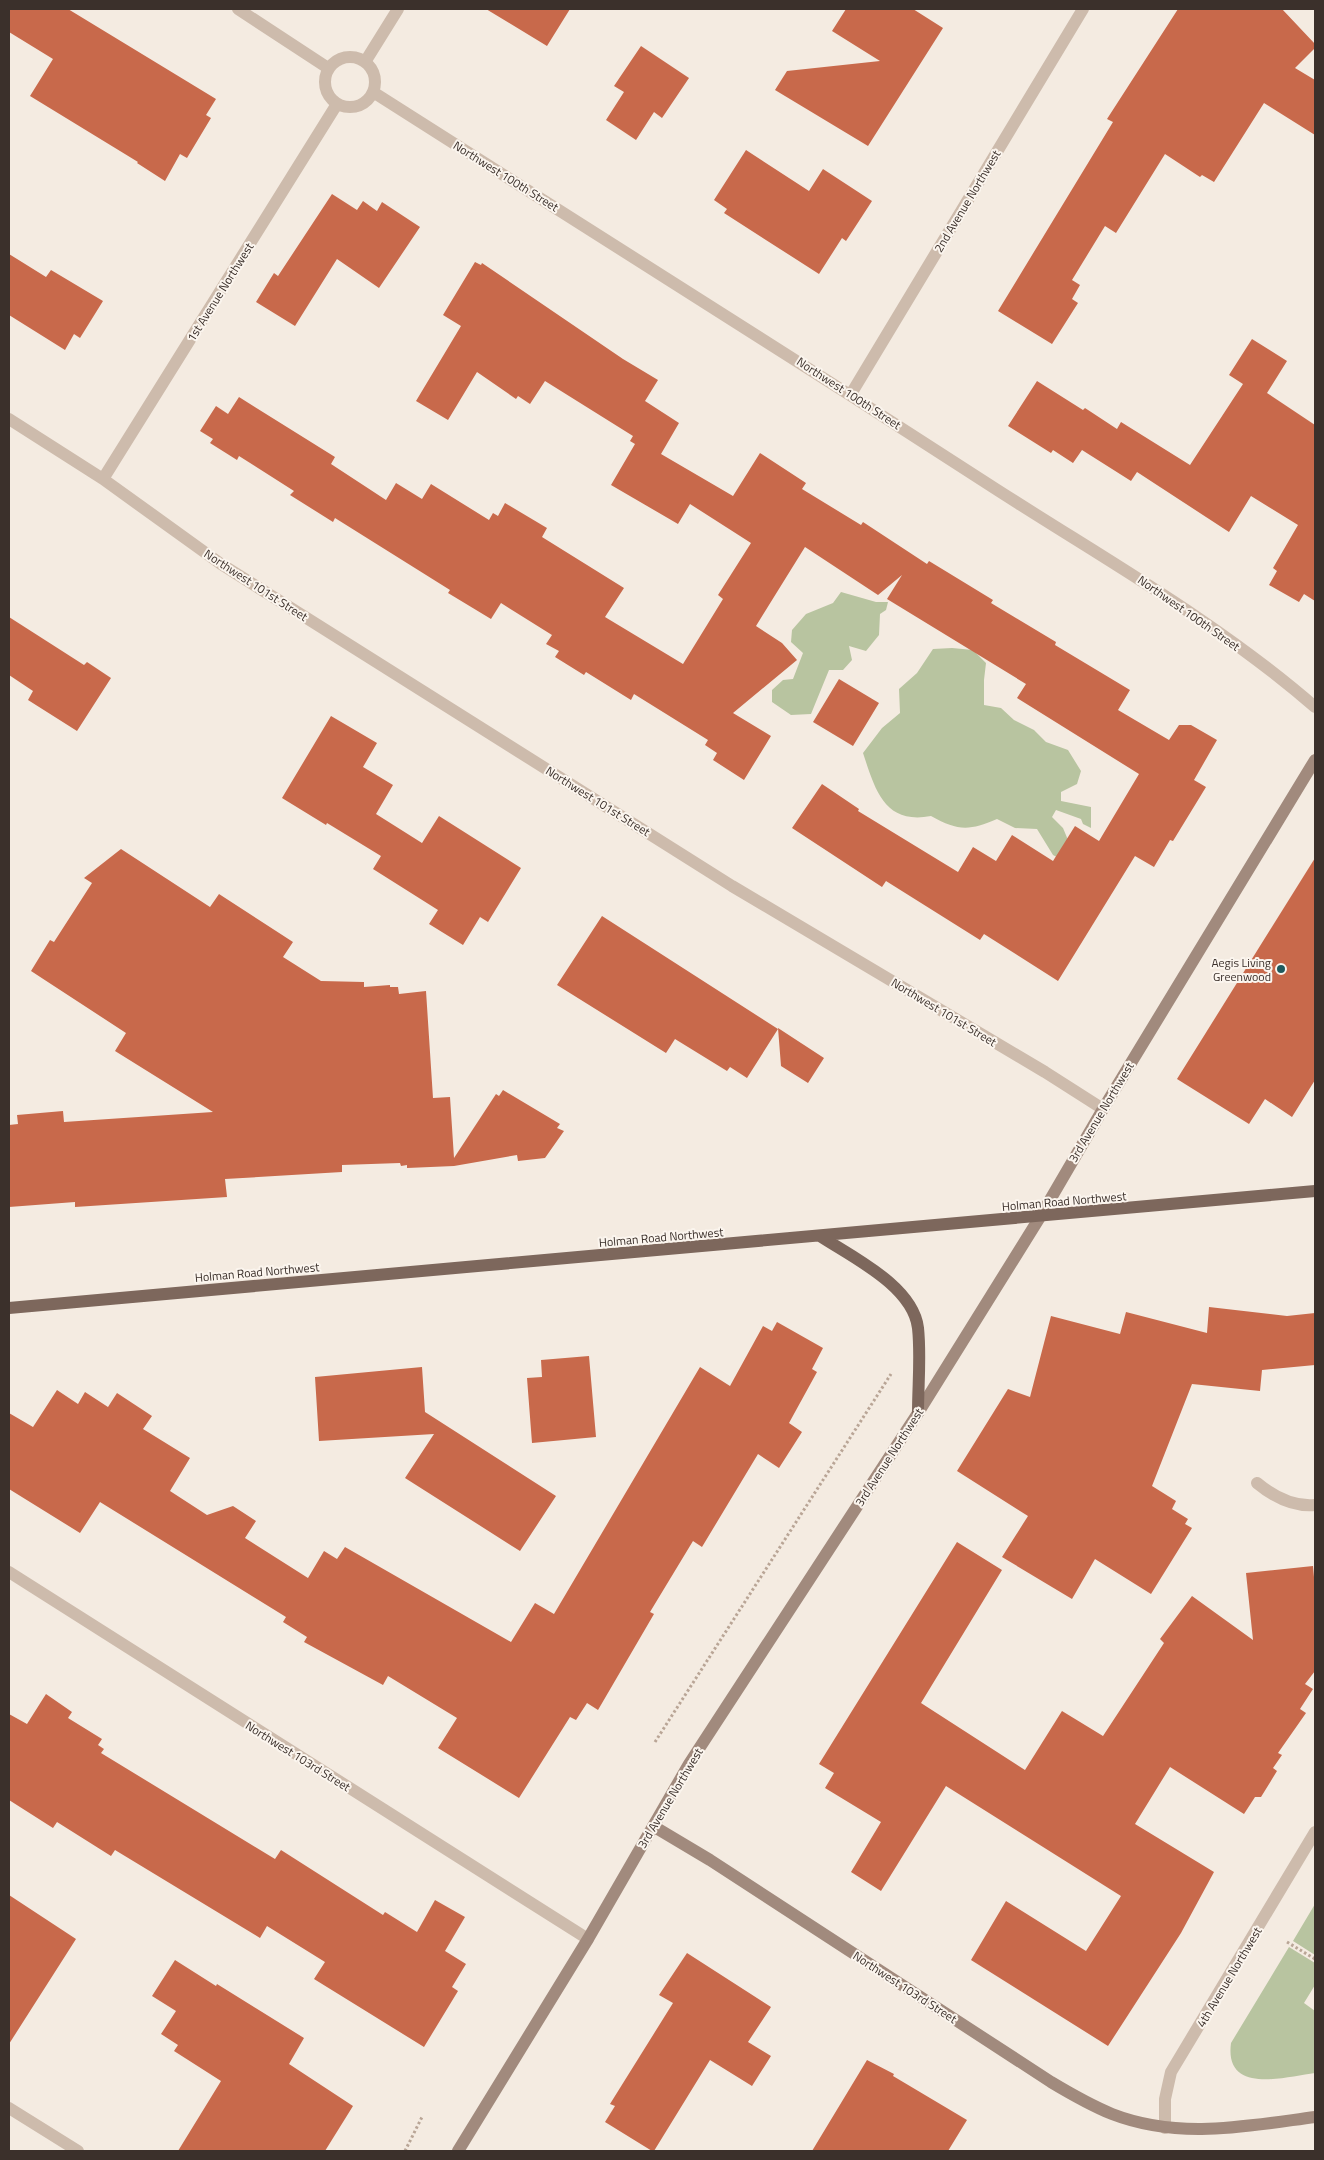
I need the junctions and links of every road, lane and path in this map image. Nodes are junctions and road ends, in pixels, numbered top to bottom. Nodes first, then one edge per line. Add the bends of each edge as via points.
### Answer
1 (238, 9) edge
2 (398, 9) edge
3 (1083, 9) edge
4 (366, 62) junction
5 (328, 68) junction
6 (373, 92) junction
7 (338, 104) junction
8 (851, 394) junction
9 (9, 419) edge
10 (103, 479) junction
11 (1315, 706) edge
12 (1315, 760) edge
13 (1103, 1109) junction
14 (1315, 1191) edge
15 (1040, 1217) junction
16 (820, 1236) junction
17 (9, 1308) edge
18 (895, 1368) dead end
19 (918, 1413) junction
20 (1257, 1483) dead end
21 (1315, 1505) edge
22 (9, 1572) edge
23 (655, 1742) dead end
24 (653, 1826) junction
25 (1315, 1832) edge
26 (588, 1939) junction
27 (1288, 1942) dead end
28 (1315, 1959) edge
29 (9, 2108) edge
30 (422, 2117) dead end
31 (1315, 2117) edge
32 (1165, 2128) junction
33 (78, 2151) edge
34 (405, 2151) edge
35 (458, 2151) edge

1 - 5 street
2 - 4 street
3 - 8 street, 2nd Avenue Northwest
4 - 5 street via 342,57
4 - 6 street via 374,76
5 - 7 street via 324,84 326,92
6 - 7 street via 361,105 345,107
6 - 8 street, Northwest 100th Street
7 - 10 street, 1st Avenue Northwest
8 - 11 street, Northwest 100th Street via 1196,615
9 - 10 street, Northwest 101st Street
10 - 13 street, Northwest 101st Street via 220,564 732,886
12 - 13 street, 3rd Avenue Northwest
13 - 15 street, 3rd Avenue Northwest
14 - 15 main road, Holman Road Northwest
15 - 16 main road, Holman Road Northwest
15 - 19 street, 3rd Avenue Northwest
16 - 17 main road, Holman Road Northwest
16 - 19 main road via 888,1281 911,1309 918,1327
18 - 23 path
19 - 24 street, 3rd Avenue Northwest via 689,1764
20 - 21 street via 1288,1502
22 - 26 street, Northwest 103rd Street
24 - 26 street, 3rd Avenue Northwest
24 - 32 street, Northwest 103rd Street via 1081,2100 1114,2115
25 - 32 street, 4th Avenue Northwest via 1171,2072 1165,2099
26 - 35 street, 3rd Avenue Northwest
27 - 28 path
29 - 33 street
30 - 34 path
31 - 32 street, Northwest 103rd Street via 1216,2129

